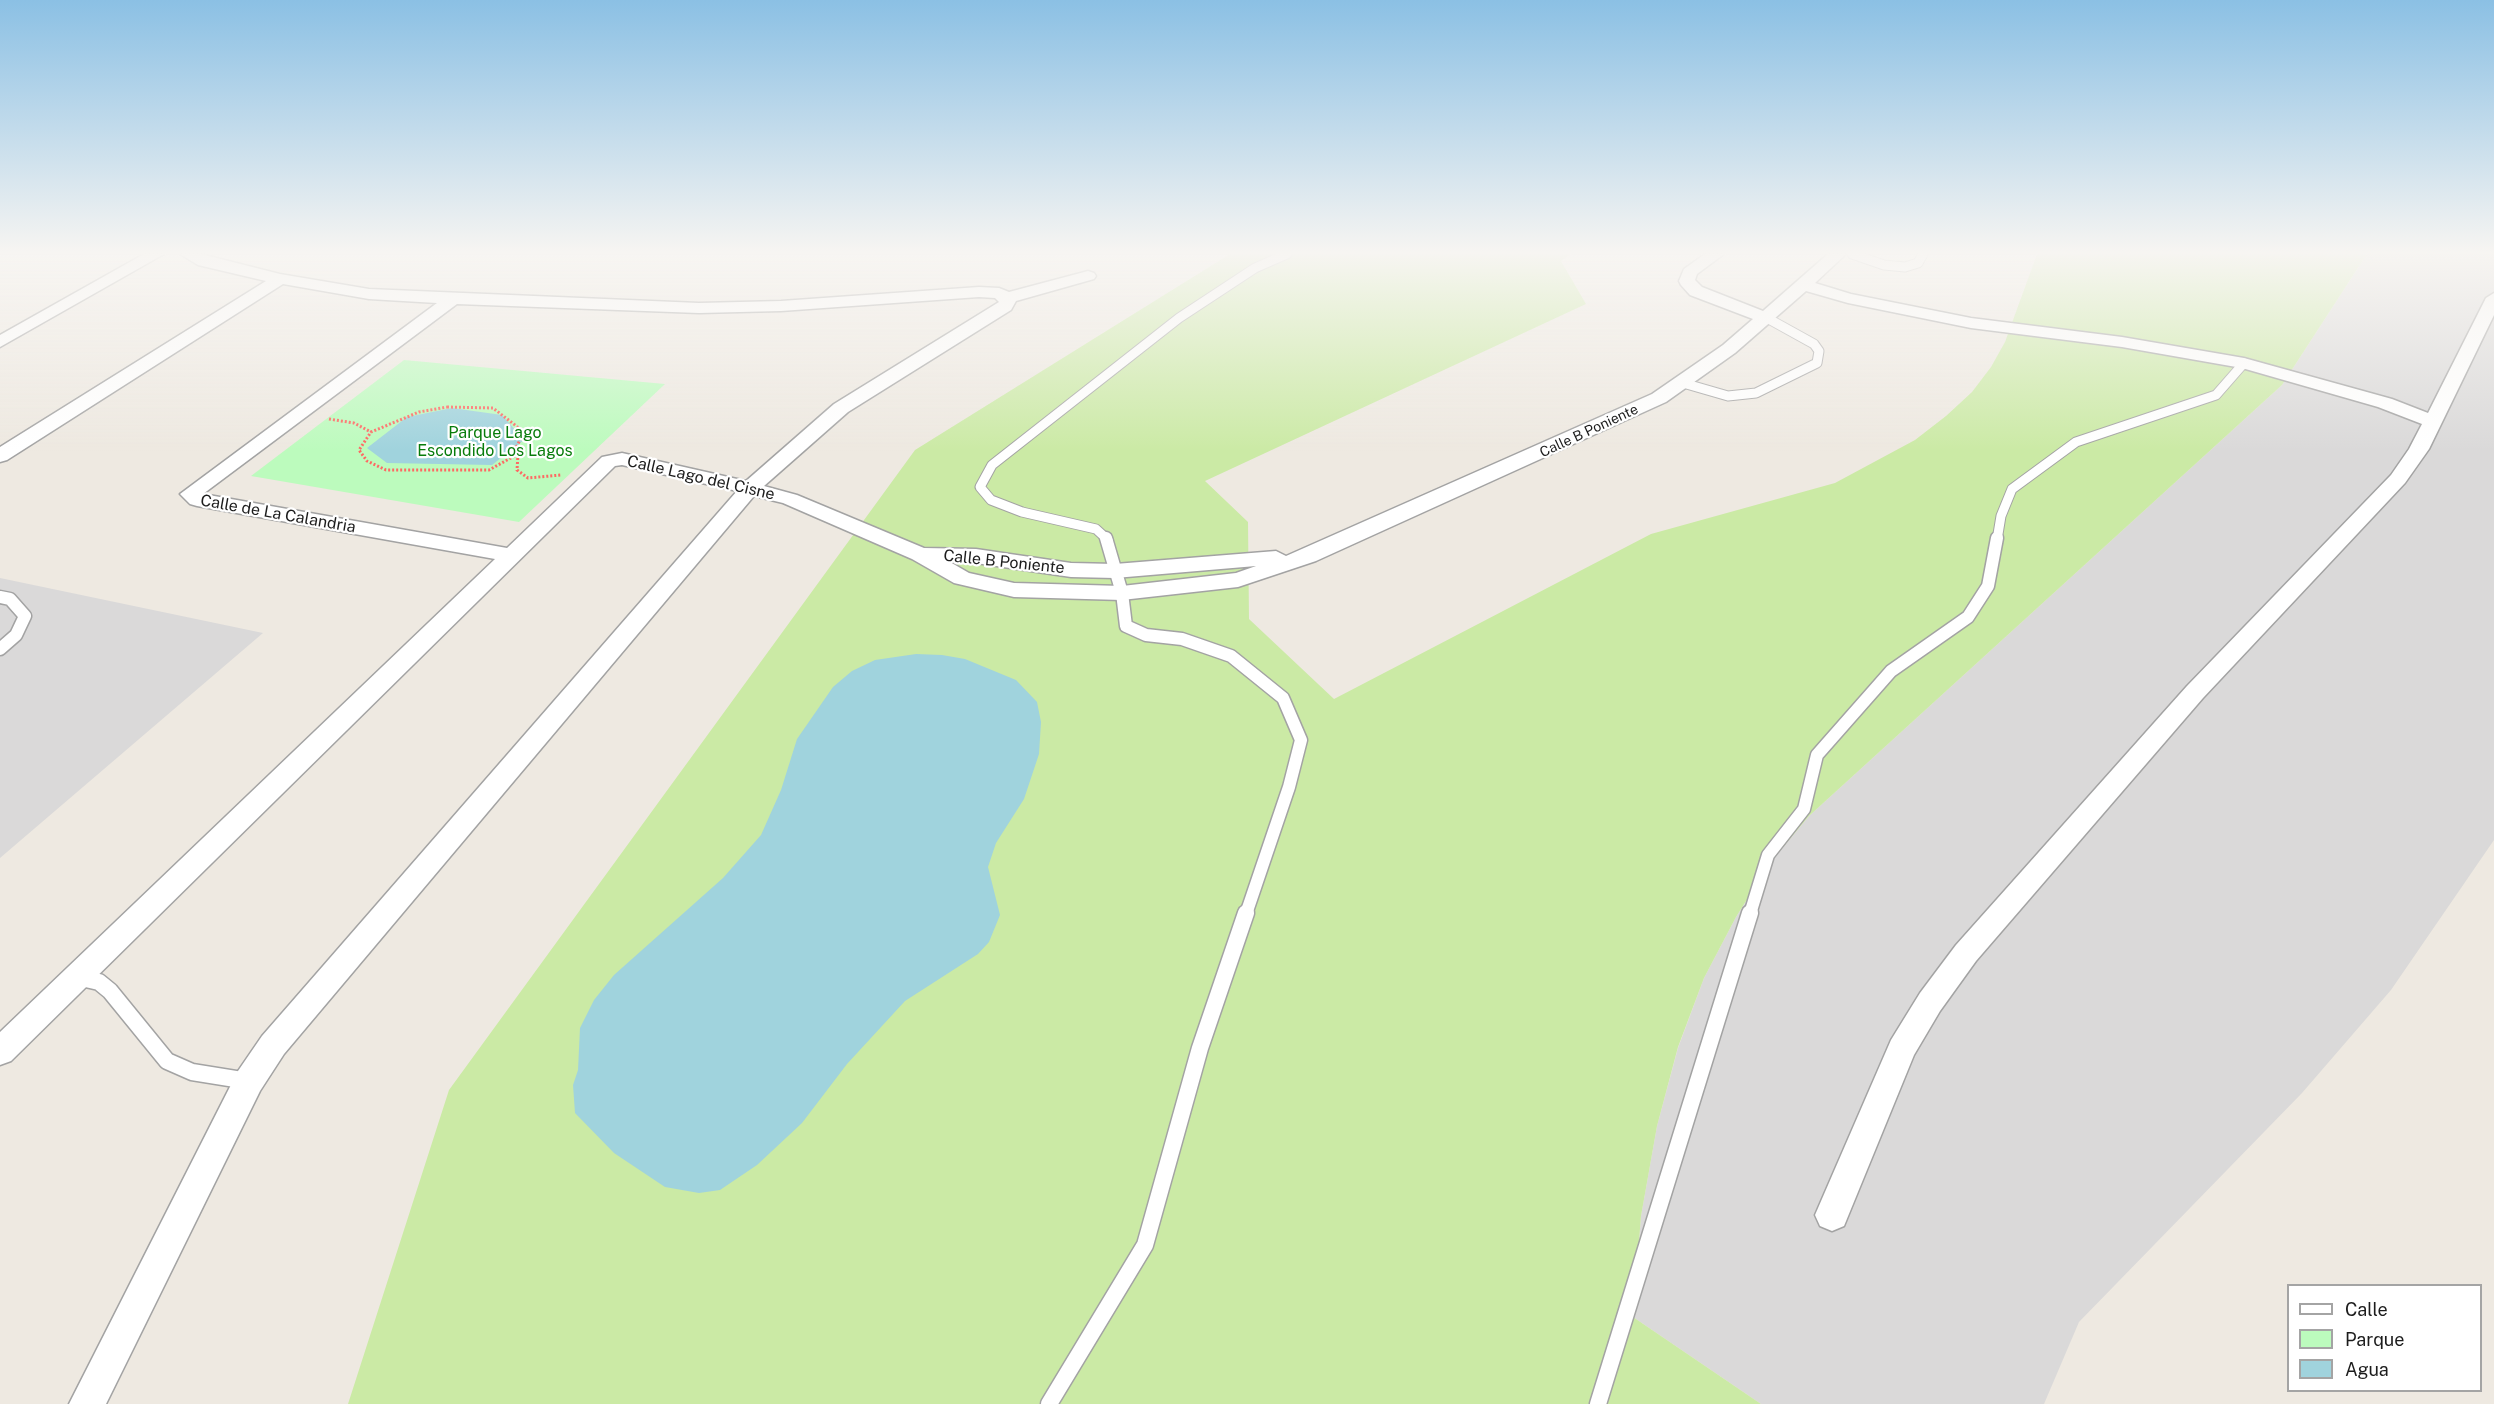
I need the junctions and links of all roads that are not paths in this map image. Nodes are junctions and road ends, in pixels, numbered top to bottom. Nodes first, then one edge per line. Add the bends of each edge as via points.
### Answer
1 (40, 320) edge
2 (216, 320) edge
3 (425, 320) edge
4 (983, 320) edge
5 (1177, 320) edge
6 (1765, 320) edge
7 (1770, 320) edge
8 (1954, 320) edge
9 (2483, 320) edge
10 (0, 342) edge
11 (2244, 363) junction
12 (1683, 383) junction
13 (2432, 421) junction
14 (0, 456) edge
15 (751, 488) junction
16 (920, 554) junction
17 (513, 556) junction
18 (1308, 556) junction
19 (1115, 571) junction
20 (1122, 593) junction
21 (0, 597) edge
22 (0, 649) edge
23 (77, 977) junction
24 (0, 1052) edge
25 (249, 1081) junction
26 (1832, 1215) dead end
27 (87, 1404) edge
28 (1049, 1404) edge
29 (1598, 1404) edge

1 - 10 street
2 - 14 street
3 - 17 street, Calle de La Calandria via 190,494 197,500
4 - 15 street via 841,408
5 - 19 lane via 992,465 980,487 991,500 1022,512 1096,529 1108,540
6 - 12 street, Calle B Poniente
7 - 12 lane via 1814,344 1819,351 1817,363 1748,395 1728,396
8 - 11 street
9 - 13 street
11 - 13 street via 2385,403
11 - 29 lane via 2216,395 2076,442 2012,489 2001,516 1988,586 1968,617 1891,671 1816,755 1804,809 1768,855
12 - 18 street, Calle B Poniente via 1586,433
13 - 26 street via 2420,449 2398,479 2195,692 1966,953 1902,1048
15 - 16 street, Calle Lago del Cisne via 790,499
15 - 17 street, Calle Lago del Cisne via 614,459
15 - 25 street via 273,1045
16 - 19 street, Calle B Poniente
16 - 20 street, Calle B Poniente via 962,578 1014,590
17 - 23 street
18 - 19 street, Calle B Poniente
18 - 20 street, Calle B Poniente via 1238,580
19 - 20 lane
20 - 28 lane via 1126,626 1146,635 1182,639 1231,656 1284,698 1301,740 1289,788 1200,1048 1145,1245
21 - 22 lane via 10,599 25,616 16,635
23 - 24 street
23 - 25 lane via 99,982 110,991 167,1061 192,1072
25 - 27 street

